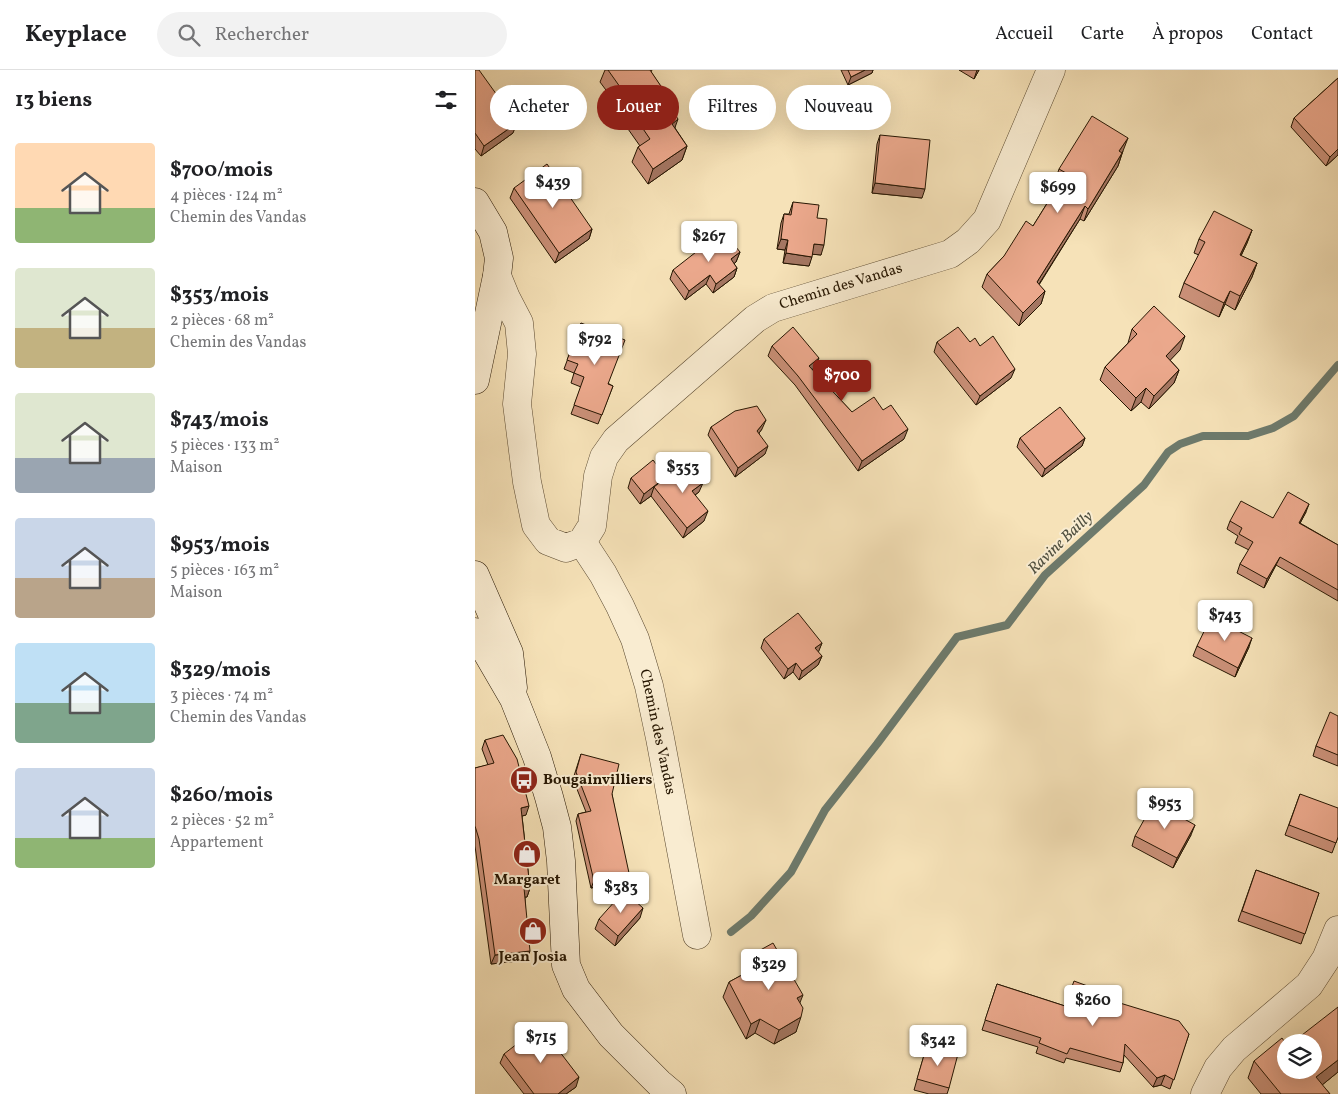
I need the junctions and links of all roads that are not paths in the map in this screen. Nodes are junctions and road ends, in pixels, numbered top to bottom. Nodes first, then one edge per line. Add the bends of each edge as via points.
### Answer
1 (1051, 70) edge
2 (475, 202) edge
3 (497, 276) junction
4 (475, 380) edge
5 (582, 542) junction
6 (475, 575) edge
7 (475, 632) edge
8 (514, 699) junction
9 (1338, 930) edge
10 (697, 935) dead end
11 (672, 1094) edge
12 (1205, 1094) edge

1 - 5 street, Chemin des Vandas via 987,220 968,241 950,254 773,308 755,319 616,440 604,456 598,476 592,526
2 - 3 street via 493,232 499,258
3 - 4 street
3 - 5 street via 519,323 522,354 517,404 536,525 548,541 567,548
5 - 10 street, Chemin des Vandas via 620,606 647,677
6 - 8 street via 509,653
7 - 8 street
8 - 11 street via 537,757 557,826 567,966 575,989 611,1035
9 - 12 street via 1326,959 1309,985 1235,1049 1218,1068

